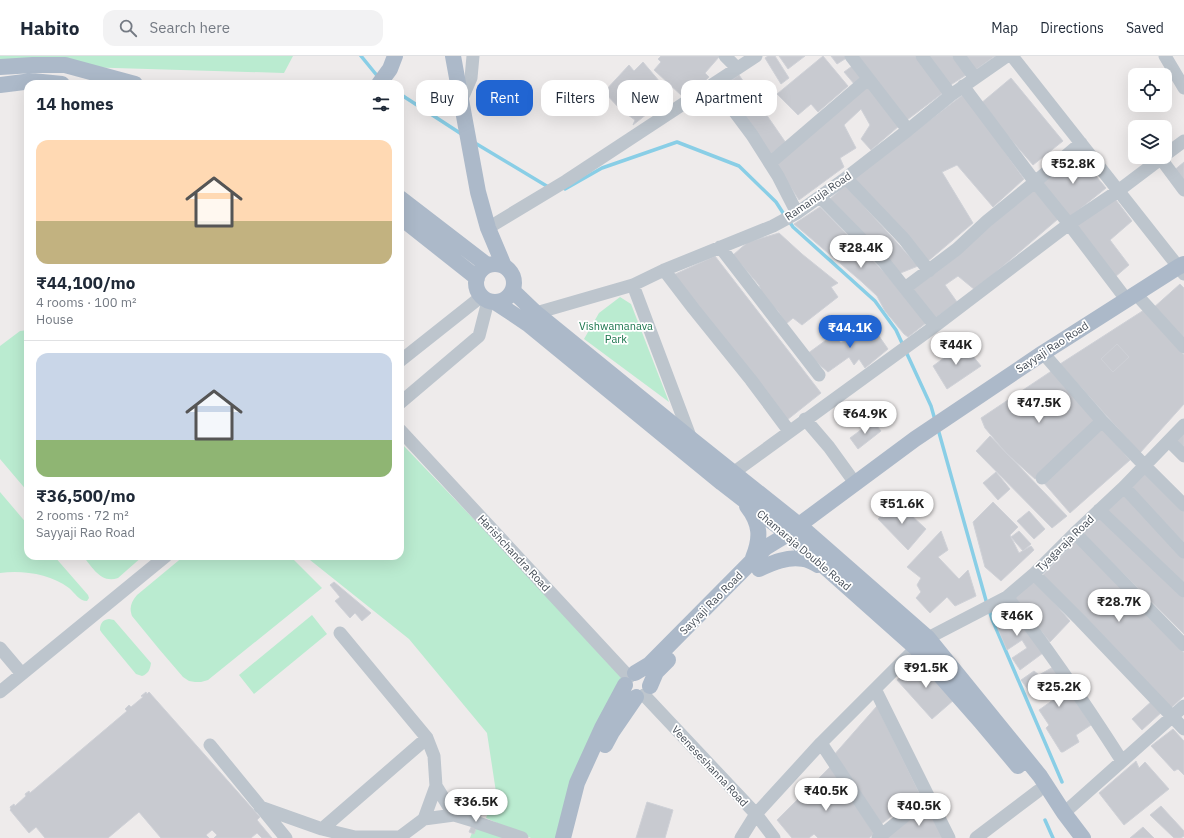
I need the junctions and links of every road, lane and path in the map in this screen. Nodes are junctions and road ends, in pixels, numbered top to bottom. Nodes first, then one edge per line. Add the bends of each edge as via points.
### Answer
1 (453, 56) edge
2 (473, 56) edge
3 (725, 56) edge
4 (756, 56) edge
5 (851, 56) edge
6 (922, 56) edge
7 (958, 56) edge
8 (1007, 56) edge
9 (1012, 56) edge
10 (1165, 56) edge
11 (392, 62) edge
12 (0, 67) edge
13 (737, 68) junction
14 (975, 78) junction
15 (868, 79) junction
16 (120, 80) edge
17 (381, 80) edge
18 (458, 80) edge
19 (720, 80) edge
20 (24, 82) edge
21 (0, 85) edge
22 (468, 86) edge
23 (963, 86) junction
24 (1184, 88) edge
25 (951, 95) junction
26 (681, 106) edge
27 (464, 116) edge
28 (738, 116) edge
29 (908, 130) junction
30 (1184, 141) edge
31 (1081, 143) junction
32 (1172, 150) edge
33 (770, 163) junction
34 (1154, 164) edge
35 (1167, 164) edge
36 (846, 178) junction
37 (1035, 182) junction
38 (1184, 190) edge
39 (1118, 191) junction
40 (820, 197) junction
41 (404, 201) edge
42 (797, 213) junction
43 (404, 220) edge
44 (1069, 224) junction
45 (488, 228) junction
46 (720, 248) junction
47 (487, 265) junction
48 (504, 266) junction
49 (1182, 268) edge
50 (664, 270) junction
51 (929, 270) junction
52 (477, 278) junction
53 (633, 285) junction
54 (905, 288) junction
55 (512, 291) junction
56 (1131, 296) junction
57 (488, 300) junction
58 (536, 313) junction
59 (935, 326) junction
60 (1184, 347) edge
61 (1043, 353) junction
62 (404, 358) edge
63 (818, 375) dead end
64 (404, 400) edge
65 (805, 419) junction
66 (1102, 421) junction
67 (1184, 425) edge
68 (789, 431) junction
69 (404, 434) edge
70 (691, 439) junction
71 (1169, 441) junction
72 (1184, 456) edge
73 (1145, 466) junction
74 (733, 472) junction
75 (1042, 478) dead end
76 (855, 483) junction
77 (1124, 487) junction
78 (738, 495) junction
79 (1184, 505) edge
80 (1099, 510) junction
81 (793, 529) junction
82 (1075, 533) junction
83 (1184, 552) edge
84 (161, 560) edge
85 (755, 565) junction
86 (1034, 574) junction
87 (836, 577) junction
88 (1184, 591) edge
89 (1007, 597) junction
90 (340, 634) dead end
91 (922, 643) junction
92 (1184, 644) edge
93 (0, 648) edge
94 (22, 674) junction
95 (636, 686) junction
96 (875, 689) junction
97 (0, 692) edge
98 (1184, 706) edge
99 (1173, 716) junction
100 (1184, 729) edge
101 (427, 738) junction
102 (821, 743) junction
103 (210, 745) dead end
104 (1122, 761) junction
105 (436, 786) junction
106 (1038, 791) junction
107 (928, 797) junction
108 (260, 807) junction
109 (1064, 813) junction
110 (756, 814) junction
111 (454, 815) junction
112 (424, 819) junction
113 (322, 829) junction
114 (400, 837) edge
115 (880, 837) edge
116 (286, 838) edge
117 (522, 838) edge
118 (563, 838) edge
119 (572, 838) edge
120 (741, 838) edge
121 (774, 838) edge
122 (949, 838) edge
123 (976, 838) edge
124 (1074, 838) edge
125 (1083, 838) edge

1 - 18 main road
2 - 22 street
3 - 13 street
4 - 13 street
5 - 15 street
6 - 25 street
7 - 14 street
8 - 14 street, Ramanuja Road
9 - 31 street
10 - 24 street
11 - 17 main road
12 - 16 main road via 65,65
13 - 19 street
14 - 23 street, Ramanuja Road
15 - 29 street
15 - 33 street
20 - 21 main road
23 - 25 street, Ramanuja Road
23 - 37 street
25 - 29 street, Ramanuja Road
26 - 45 street via 566,181
27 - 45 main road via 478,192
28 - 33 street
29 - 36 street, Ramanuja Road
30 - 32 street
31 - 37 street
31 - 39 street
33 - 42 street
34 - 39 street
35 - 38 street
36 - 40 street, Ramanuja Road
36 - 51 street via 904,239
37 - 44 street
37 - 51 street
39 - 44 street
39 - 49 street
40 - 42 street, Ramanuja Road
40 - 54 street via 884,262
41 - 47 main road
42 - 46 street, Ramanuja Road
43 - 52 main road
44 - 56 street
44 - 59 street
45 - 48 main road
46 - 50 street, Ramanuja Road
46 - 63 street
47 - 48 main road
47 - 52 main road via 480,270
48 - 55 main road via 514,277
49 - 56 main road, Sayyaji Rao Road
50 - 53 street, Ramanuja Road
50 - 68 street
51 - 54 street
52 - 57 main road via 478,291
53 - 58 street, Ramanuja Road
53 - 70 street
54 - 59 street
55 - 57 main road via 502,301
55 - 58 main road
56 - 60 street
56 - 61 main road, Sayyaji Rao Road
57 - 62 street
57 - 64 street via 479,336
57 - 78 main road, Chamaraja Double Road via 528,324
58 - 70 main road
59 - 65 street
61 - 66 street
61 - 76 main road, Sayyaji Rao Road via 915,439
65 - 68 street
65 - 76 street
66 - 73 street
66 - 75 street
67 - 71 street, Tyagaraja Road
68 - 74 street
69 - 95 street, Harishchandra Road
70 - 74 main road
71 - 72 street
71 - 73 street, Tyagaraja Road
73 - 77 street, Tyagaraja Road
73 - 79 street
74 - 81 main road
76 - 81 main road, Sayyaji Rao Road
77 - 80 street, Tyagaraja Road
77 - 83 street
78 - 81 main road, Chamaraja Double Road
78 - 85 main road via 753,513 758,525
80 - 82 street, Tyagaraja Road
80 - 88 street
81 - 85 main road, Sayyaji Rao Road via 773,555
81 - 87 main road, Chamaraja Double Road
81 - 91 main road, Chamaraja Double Road
82 - 86 street, Tyagaraja Road
82 - 92 street
84 - 94 street
85 - 87 main road via 804,559 817,564
85 - 95 main road, Sayyaji Rao Road via 650,664
86 - 89 street, Tyagaraja Road
86 - 99 street
87 - 91 main road, Chamaraja Double Road
89 - 91 street, Tyagaraja Road
89 - 104 street via 1023,616
90 - 101 street
91 - 96 street, Tyagaraja Road
91 - 106 main road, Chamaraja Double Road via 981,722
91 - 109 main road, Chamaraja Double Road via 1040,776
93 - 94 street
94 - 97 street
95 - 110 street, Veeneseshanna Road
95 - 118 main road, Sayyaji Rao Road via 602,728 578,783
95 - 119 main road, Sayyaji Rao Road via 585,786
96 - 102 street, Tyagaraja Road
96 - 107 street
98 - 99 street
99 - 100 street
99 - 104 street
101 - 105 street via 434,756
101 - 113 street
102 - 110 street, Tyagaraja Road
102 - 115 street
103 - 108 street
104 - 109 street
105 - 111 street
105 - 112 street
106 - 123 street
106 - 124 main road, Chamaraja Double Road
107 - 115 street
107 - 122 street
108 - 113 street
108 - 116 street
109 - 125 main road, Chamaraja Double Road
110 - 120 street, Tyagaraja Road
110 - 121 street, Veeneseshanna Road
111 - 112 street
111 - 117 street
112 - 114 street
113 - 114 street via 355,837

